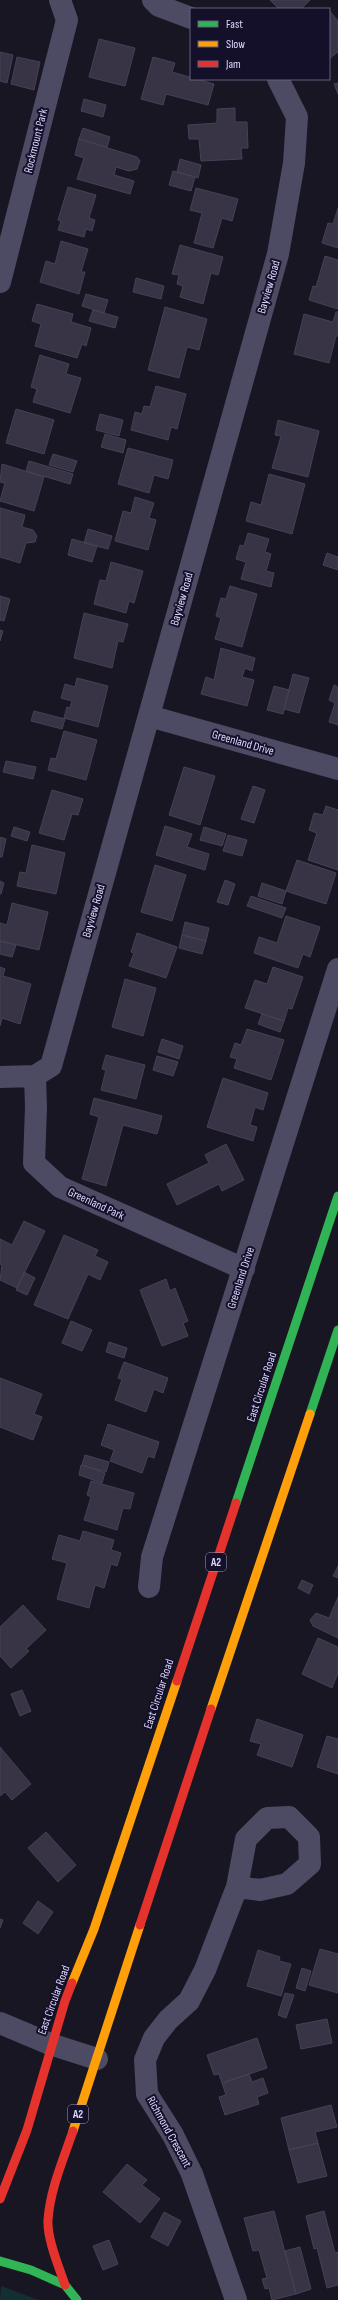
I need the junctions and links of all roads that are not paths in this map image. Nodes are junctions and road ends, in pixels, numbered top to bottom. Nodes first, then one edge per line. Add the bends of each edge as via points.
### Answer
1 (60, 0) edge
2 (153, 0) edge
3 (190, 18) edge
4 (278, 80) edge
5 (0, 282) edge
6 (149, 716) junction
7 (338, 769) edge
8 (338, 969) edge
9 (35, 1076) junction
10 (0, 1077) edge
11 (338, 1196) edge
12 (244, 1269) junction
13 (338, 1330) edge
14 (149, 1587) dead end
15 (237, 1887) dead end
16 (0, 2023) edge
17 (50, 2044) junction
18 (97, 2059) junction
19 (0, 2199) edge
20 (0, 2261) edge
21 (65, 2285) junction
22 (77, 2300) edge
23 (236, 2300) edge

1 - 5 street, Rockmount Park via 67,20
2 - 3 street via 159,6
4 - 6 street, Bayview Road via 297,117 294,163 278,254
6 - 7 street, Greenland Drive
6 - 9 street, Bayview Road via 51,1066
8 - 12 street, Greenland Drive
9 - 10 street
9 - 12 street, Greenland Park via 34,1162 60,1187
11 - 17 highway, East Circular Road / A2 via 94,1928
12 - 14 street, Greenland Drive via 152,1557
13 - 18 highway, A2 via 164,1848
15 - 23 street, Richmond Crescent via 205,1970 190,2001 168,2020 154,2038 145,2060 147,2094 173,2134 192,2174
16 - 17 street
17 - 18 street
17 - 19 highway, East Circular Road / A2 via 27,2130
18 - 21 highway, A2 via 55,2184 48,2221 55,2256
20 - 21 highway, A2 via 31,2270
21 - 22 highway, A2

